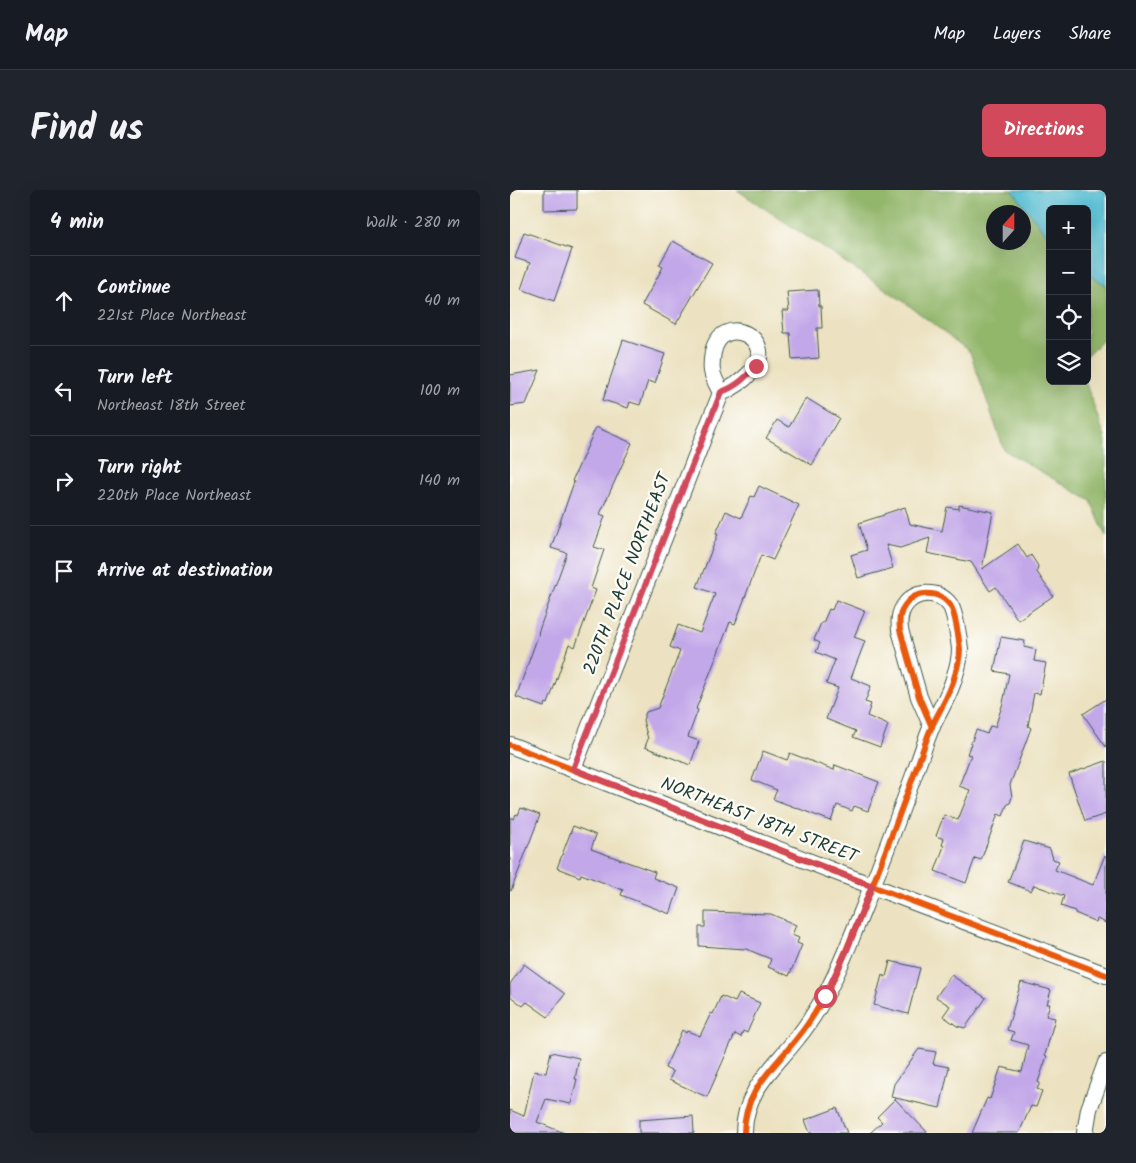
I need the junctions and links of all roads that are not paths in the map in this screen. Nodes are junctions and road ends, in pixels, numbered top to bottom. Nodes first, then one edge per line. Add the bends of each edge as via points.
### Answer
1 (721, 392) dead end
2 (932, 727) junction
3 (510, 745) edge
4 (573, 769) junction
5 (872, 886) junction
6 (1106, 975) edge
7 (1106, 1063) edge
8 (744, 1133) edge
9 (1085, 1133) edge

1 - 4 street, 220TH PLACE NORTHEAST
2 - 2 street via 954,681 960,650 954,610 943,598 927,594 911,599 905,605 899,622 919,697
2 - 5 street
3 - 4 street, NORTHEAST 18TH STREET
4 - 5 street, NORTHEAST 18TH STREET
5 - 6 street, NORTHEAST 18TH STREET
5 - 8 street via 825,996 799,1036 759,1083 749,1104
7 - 9 street via 1089,1109

